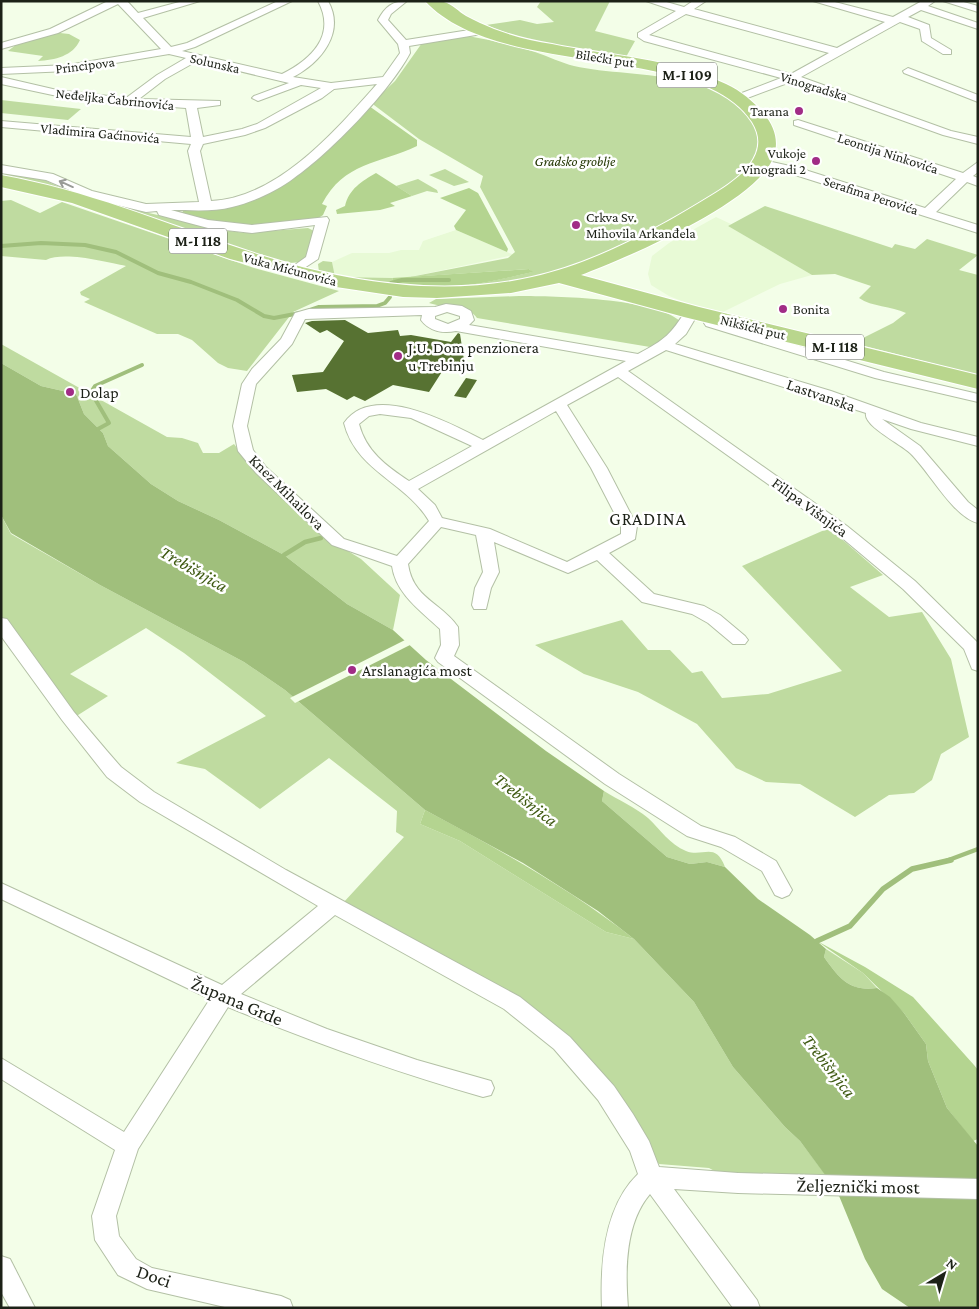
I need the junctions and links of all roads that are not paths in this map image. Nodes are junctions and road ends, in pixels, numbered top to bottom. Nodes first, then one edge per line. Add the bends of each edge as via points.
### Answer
1 (116, 1) edge
2 (120, 1) edge
3 (194, 1) edge
4 (287, 1) edge
5 (323, 1) edge
6 (402, 1) edge
7 (433, 1) edge
8 (651, 1) edge
9 (701, 1) edge
10 (818, 1) edge
11 (948, 1) edge
12 (926, 4) edge
13 (978, 9) edge
14 (685, 11) junction
15 (135, 17) junction
16 (897, 20) junction
17 (978, 26) edge
18 (482, 31) junction
19 (403, 44) junction
20 (1, 46) edge
21 (169, 51) junction
22 (839, 52) junction
23 (947, 52) dead end
24 (194, 58) junction
25 (1, 71) edge
26 (908, 71) dead end
27 (283, 78) junction
28 (792, 78) junction
29 (1, 80) edge
30 (384, 80) junction
31 (300, 82) junction
32 (331, 86) junction
33 (258, 98) dead end
34 (738, 98) junction
35 (978, 99) edge
36 (128, 102) junction
37 (216, 103) dead end
38 (191, 107) junction
39 (1, 124) edge
40 (798, 124) dead end
41 (198, 141) junction
42 (978, 141) edge
43 (763, 164) junction
44 (978, 165) edge
45 (1, 169) edge
46 (964, 178) junction
47 (1, 181) edge
48 (978, 182) edge
49 (206, 204) junction
50 (181, 210) junction
51 (926, 213) junction
52 (978, 229) edge
53 (652, 235) junction
54 (292, 272) junction
55 (557, 276) junction
56 (488, 290) junction
57 (665, 304) junction
58 (692, 315) junction
59 (665, 346) junction
60 (641, 359) junction
61 (620, 372) junction
62 (978, 382) edge
63 (978, 398) edge
64 (559, 404) junction
65 (871, 412) junction
66 (978, 442) edge
67 (483, 446) junction
68 (408, 488) junction
69 (978, 518) edge
70 (438, 522) junction
71 (484, 533) junction
72 (599, 553) junction
73 (400, 563) junction
74 (480, 604) dead end
75 (1, 623) edge
76 (739, 640) dead end
77 (978, 665) edge
78 (1, 890) edge
79 (782, 890) dead end
80 (334, 905) junction
81 (224, 996) junction
82 (1, 1067) edge
83 (483, 1088) dead end
84 (128, 1146) junction
85 (651, 1177) junction
86 (978, 1188) edge
87 (1, 1267) edge
88 (24, 1308) edge
89 (281, 1308) edge
90 (615, 1308) edge
91 (748, 1308) edge

1 - 20 street via 54,30
2 - 15 street, Solunska
3 - 15 street
4 - 21 street, Principova via 191,46
5 - 27 street via 327,6 329,24 321,51 311,62
6 - 19 street via 387,12 383,20
7 - 18 main road, Bilećki put / M-I 109
8 - 14 street
9 - 14 street
10 - 16 street
11 - 13 street
12 - 16 street
12 - 17 street
14 - 22 street
14 - 28 street, Vinogradska via 642,35
15 - 21 street, Solunska
16 - 22 street
16 - 23 street via 925,27 926,39
18 - 19 street
18 - 34 main road, Bilećki put / M-I 109 via 536,46 664,69 706,81
19 - 30 street via 405,53
21 - 24 street, Solunska
21 - 25 street, Principova via 68,68
22 - 28 street
24 - 27 street, Solunska
24 - 36 street via 161,76
26 - 35 street
27 - 31 street, Solunska
28 - 34 street
28 - 42 street, Vinogradska
29 - 36 street, Neđeljka Čabrinovića via 45,92
30 - 32 street
30 - 49 street via 347,125 291,175 270,188 230,204
31 - 32 street, Solunska
31 - 33 street
32 - 41 street, Vladimira Gaćinovića via 261,126
34 - 43 main road, Bilećki put / M-I 109 via 755,114 768,135
36 - 38 street, Neđeljka Čabrinovića
37 - 38 street
38 - 41 street, Neđeljka Čabrinovića
39 - 41 street, Vladimira Gaćinovića
40 - 46 street, Leontija Ninkovića
41 - 49 street, Neđeljka Čabrinovića via 194,150
43 - 51 street, Serafima Perovića via 796,170
43 - 53 main road via 735,190
44 - 46 street
50 -> 45 street via 146,208 88,194 50,177
46 - 48 street, Leontija Ninkovića
46 - 51 street
47 - 54 main road, Vuka Mićunovića / M-I 118 via 57,193
49 - 50 street
50 - 54 street via 208,224 252,229 323,220 312,259
51 - 52 street, Serafima Perovića
53 - 55 main road via 603,260
53 - 57 main road via 632,252 627,266 639,290
54 - 56 main road, Vuka Mićunovića / M-I 118 via 332,282 397,291 444,293
55 - 56 main road, Vuka Mićunovića / M-I 118
55 - 57 main road, Nikšićki put / M-I 118
56 - 57 main road, M-I 118 via 590,294
57 - 58 main road, Nikšićki put / M-I 118
58 - 59 street
58 - 62 main road, Nikšićki put / M-I 118
58 - 63 street, Nikšićki put via 880,375
59 - 60 street
59 - 65 street, Lastvanska via 826,394
60 - 61 street
60 - 73 street, Knez Mihailova via 455,327 464,323 467,317 452,308 309,313 300,316 286,341 256,372 249,384 240,426 246,451 261,470 338,542
61 - 64 street
61 - 77 street, Filipa Višnjića via 841,529 909,585 972,647
64 - 67 street
64 - 72 street via 599,468 629,526 629,536
65 - 66 street, Lastvanska
65 - 69 street via 874,420 915,449 962,505
67 - 68 street
67 - 68 street via 414,414 363,412 351,423 370,460
68 - 70 street via 429,508
70 - 71 street via 447,521
70 - 73 street
71 - 72 street via 568,568
71 - 74 street via 491,572
72 - 76 street via 648,598 698,610
73 - 79 street via 400,574 407,587 449,627 450,645 444,658 612,779 694,831 728,842 769,866
75 - 80 street via 68,716 114,772 147,797 230,848
78 - 81 street, Župana Grde
80 - 81 street, Doci
80 - 85 street via 512,1003 562,1043 626,1121
81 - 83 street, Župana Grde via 318,1035
81 - 84 street, Doci
82 - 84 street
84 - 89 street, Doci via 104,1216 107,1240 127,1266 147,1278
85 - 86 street, Željeznički most via 738,1183
85 - 90 street via 631,1201 620,1229 613,1288
85 - 91 street
87 - 88 street

